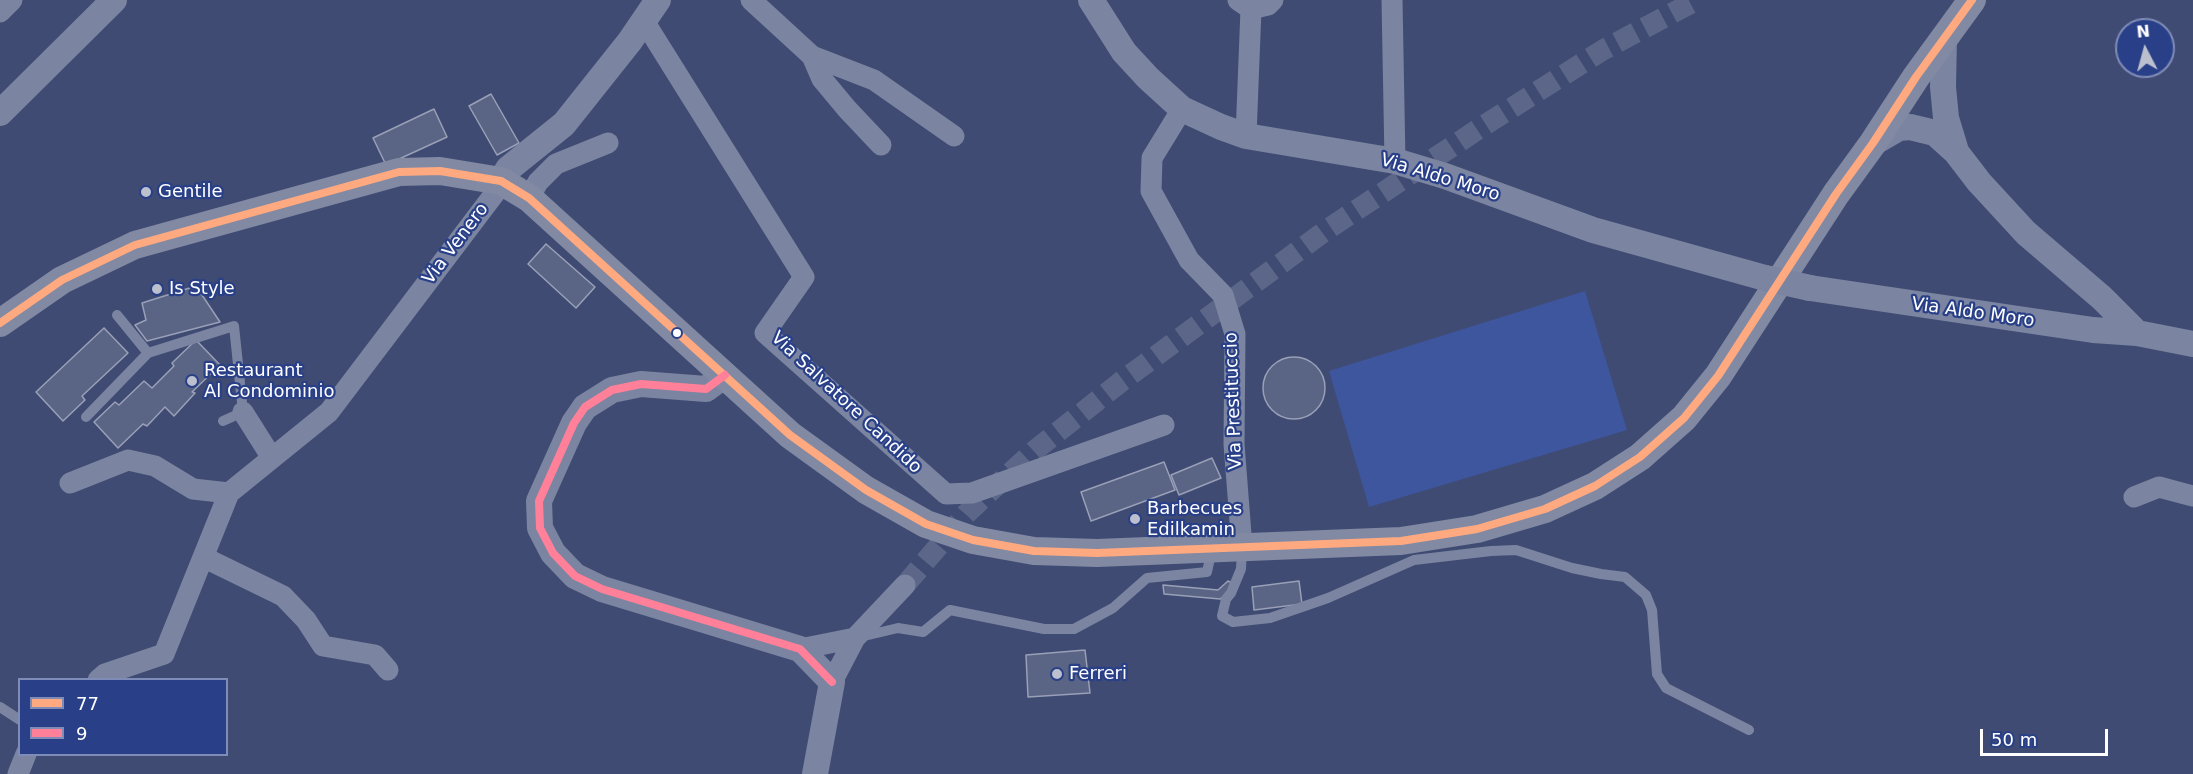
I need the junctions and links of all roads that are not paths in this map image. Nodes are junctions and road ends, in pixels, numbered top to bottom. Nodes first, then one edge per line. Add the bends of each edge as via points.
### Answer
1 (12, 0) edge
2 (114, 0) edge
3 (658, 0) edge
4 (751, 0) edge
5 (1091, 0) edge
6 (1273, 0) edge
7 (1392, 0) edge
8 (1972, 0) edge
9 (1248, 3) edge
10 (0, 12) edge
11 (644, 21) junction
12 (1944, 38) junction
13 (812, 56) junction
14 (1916, 77) junction
15 (1182, 109) junction
16 (0, 113) edge
17 (1940, 125) junction
18 (954, 136) dead end
19 (1246, 136) junction
20 (608, 143) dead end
21 (1873, 143) junction
22 (881, 145) dead end
23 (1395, 161) junction
24 (501, 181) junction
25 (529, 198) junction
26 (117, 315) dead end
27 (0, 323) edge
28 (2137, 333) junction
29 (2193, 344) edge
30 (148, 353) junction
31 (725, 375) junction
32 (243, 412) junction
33 (86, 417) dead end
34 (223, 421) dead end
35 (1164, 425) dead end
36 (272, 458) junction
37 (70, 483) dead end
38 (229, 493) junction
39 (2193, 496) edge
40 (2134, 497) dead end
41 (1242, 548) junction
42 (1212, 549) junction
43 (203, 557) junction
44 (905, 585) tunnel mouth
45 (855, 638) junction
46 (800, 649) junction
47 (388, 670) dead end
48 (100, 678) edge
49 (832, 682) junction
50 (0, 707) edge
51 (18, 719) edge
52 (1749, 730) dead end
53 (25, 756) edge
54 (18, 774) edge
55 (815, 774) edge

1 - 10 street
2 - 16 street
3 - 11 street, Via Venero
4 - 13 street
5 - 15 street, Via Aldo Moro via 1125,52
6 - 9 street via 1268,5
7 - 23 street
8 - 12 main road
9 - 19 street
11 - 24 street, Via Venero via 564,124 508,169
11 - 35 street, Via Salvatore Candido via 804,277 765,333 946,494 972,493
12 - 14 main road
12 - 17 street
13 - 18 street via 874,80
13 - 22 street via 822,79
14 - 17 street via 1914,100 1922,116
14 - 21 main road
15 - 19 street, Via Aldo Moro
15 - 41 street, Via Prestituccio via 1152,158 1151,191 1190,260 1222,295 1235,334 1234,444
17 - 21 street via 1927,129 1899,128
17 - 28 street via 1978,182 2026,233
19 - 23 street, Via Aldo Moro
20 - 25 street via 556,164
21 - 41 main road via 1712,384 1684,418 1640,457 1595,486 1545,508 1478,529 1401,541
23 - 28 street, Via Aldo Moro, bridge via 1593,230 1765,278 1810,288
24 - 25 main road
24 - 27 main road via 440,171 399,172 135,245 62,280
24 - 36 street, Via Venero via 329,412
25 - 31 main road
26 - 30 lane
28 - 29 street, Via Aldo Moro
30 - 32 lane via 234,326
30 - 33 lane
31 - 42 main road via 790,435 866,490 926,524 973,540 1034,551
31 - 46 street via 706,389 641,384 612,390 585,407 538,501 540,528 553,553 575,576 603,589
32 - 34 lane
32 - 36 street
36 - 38 street, Via Venero
37 - 38 street via 128,460 155,466 193,489
38 - 43 street, Via Venero
39 - 40 street via 2159,487
41 - 42 main road
41 - 52 lane via 1241,569 1222,616 1233,622 1280,615 1414,560 1491,551 1516,550 1572,568 1624,577 1646,595 1652,610 1658,674 1666,688
42 - 45 lane via 1207,573 1147,578 1113,608 1074,629 1044,629 950,610 923,632 898,628
43 - 47 street via 283,596 323,646 375,655
43 - 48 street, Via Venero via 164,654
44 - 45 street
45 - 46 street
45 - 49 street
46 - 49 street
49 - 55 street
50 - 51 lane
53 - 54 street

